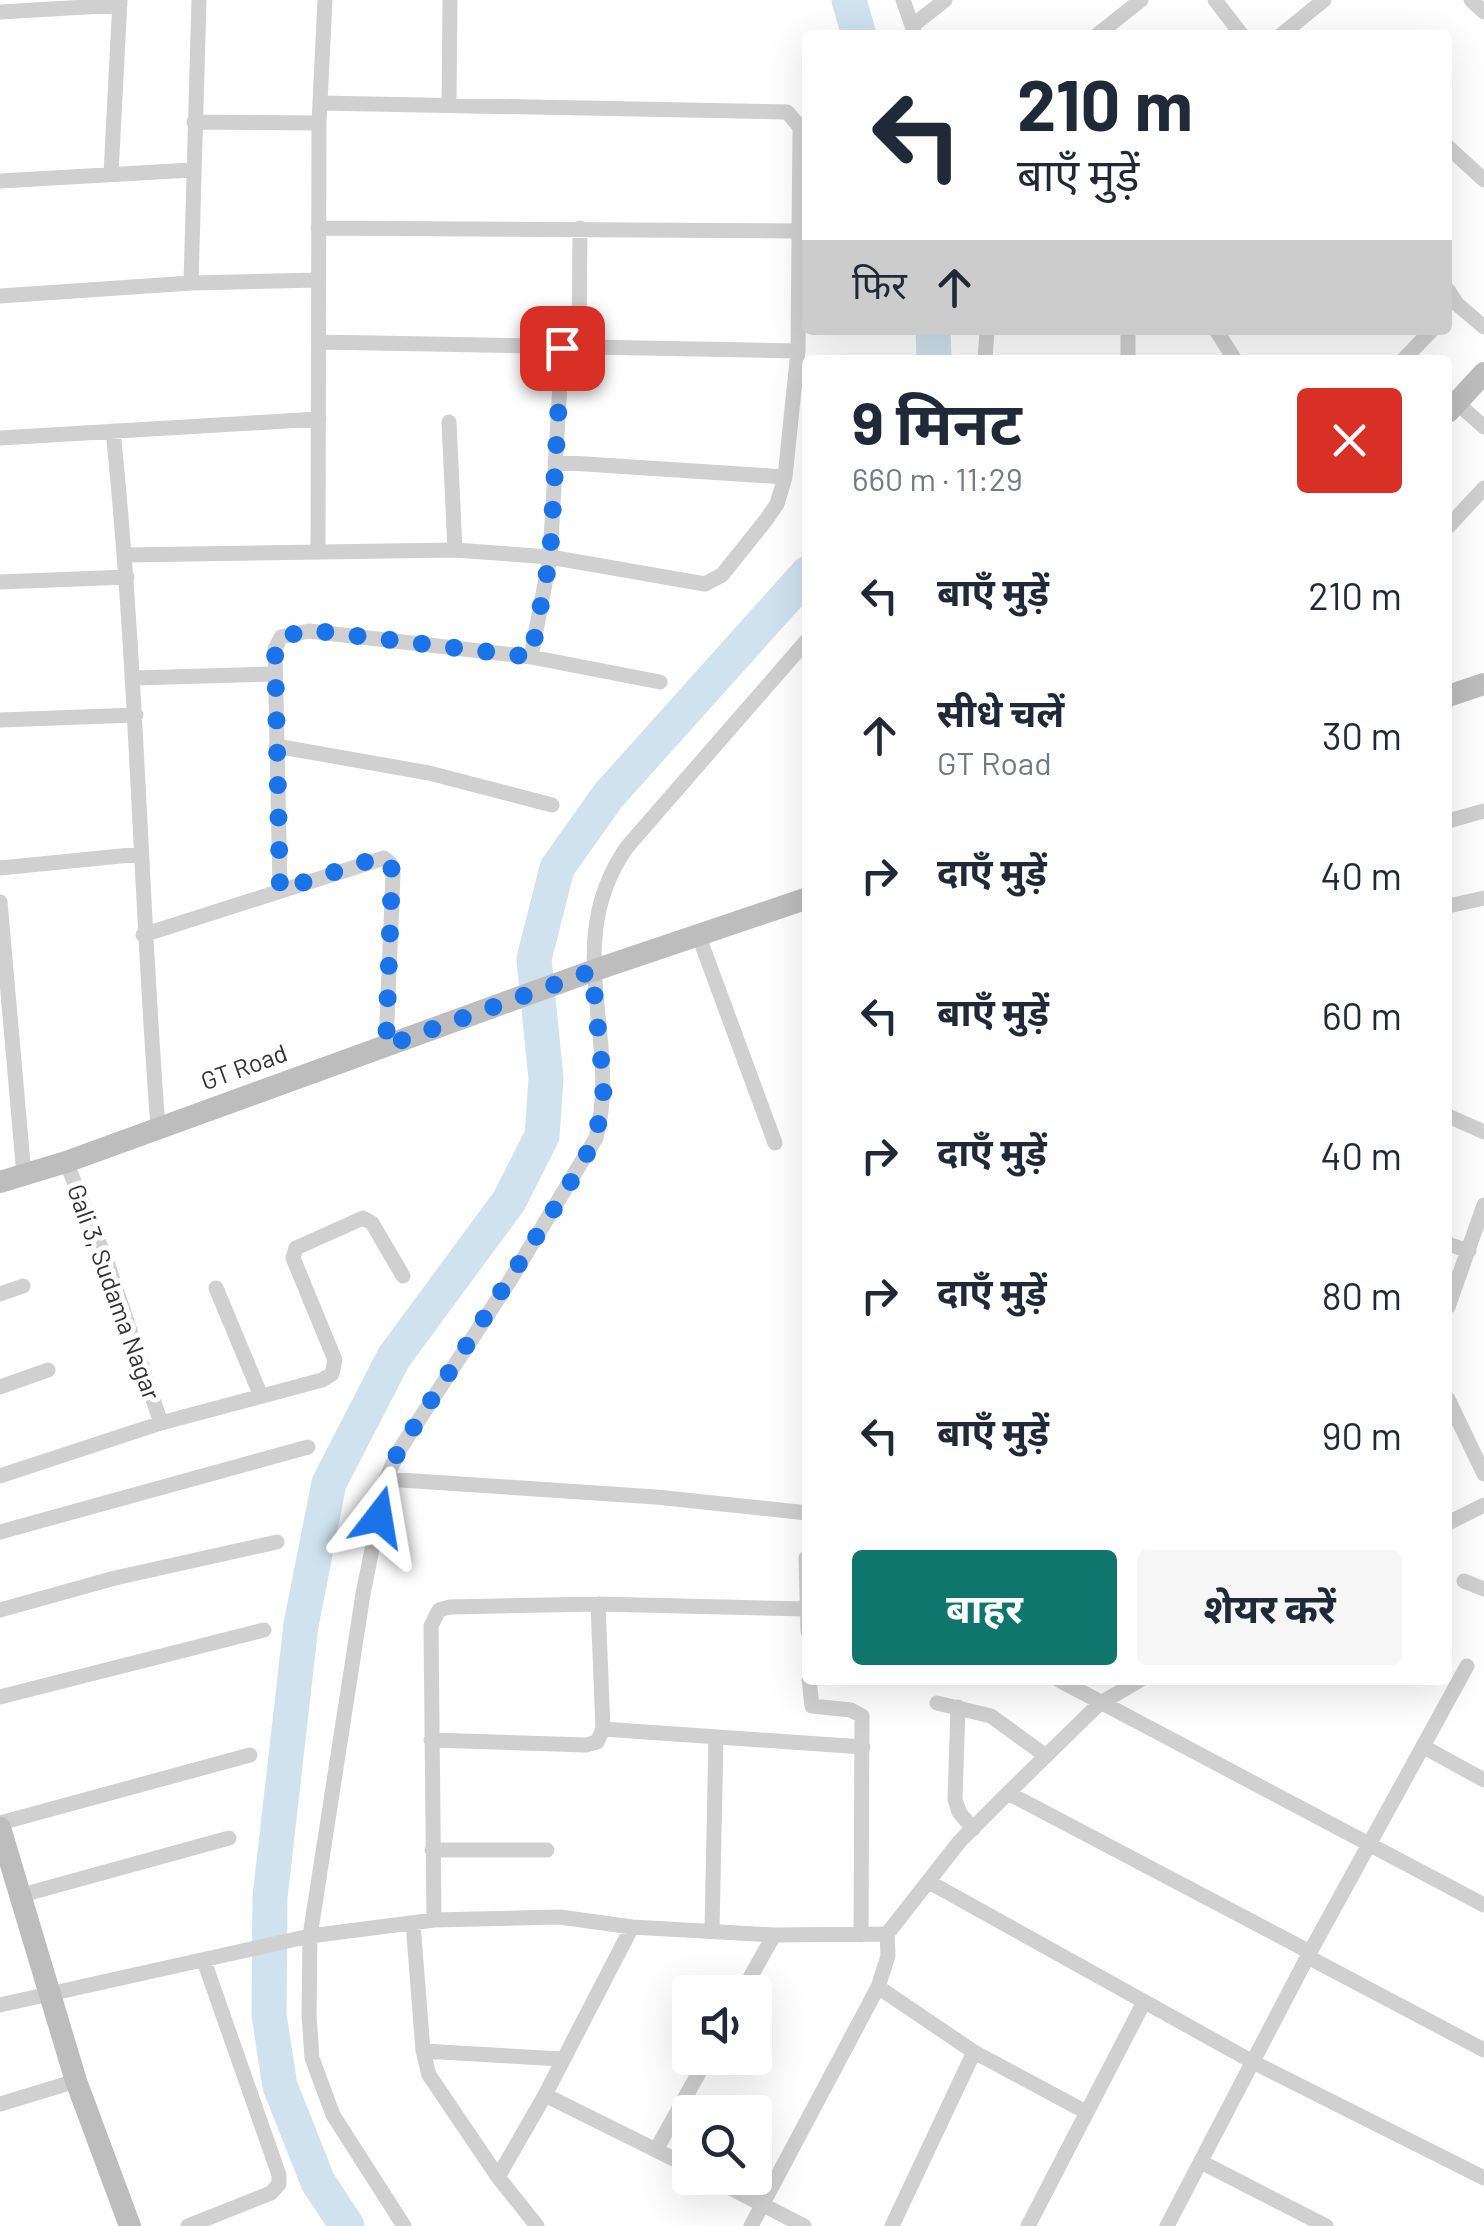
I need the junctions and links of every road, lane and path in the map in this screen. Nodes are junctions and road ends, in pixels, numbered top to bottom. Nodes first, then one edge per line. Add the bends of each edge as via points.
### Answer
1 (198, 0) edge
2 (326, 0) edge
3 (450, 0) edge
4 (903, 0) edge
5 (945, 0) edge
6 (1141, 0) edge
7 (1215, 0) edge
8 (1324, 0) edge
9 (1471, 0) edge
10 (120, 3) edge
11 (0, 12) edge
12 (1484, 12) edge
13 (914, 30) edge
14 (1103, 30) edge
15 (1238, 30) edge
16 (1287, 30) edge
17 (320, 103) junction
18 (449, 105) junction
19 (194, 122) junction
20 (319, 123) junction
21 (1452, 150) edge
22 (192, 170) junction
23 (111, 174) junction
24 (1484, 180) edge
25 (0, 181) edge
26 (318, 228) junction
27 (580, 228) junction
28 (798, 232) junction
29 (318, 280) junction
30 (191, 283) junction
31 (0, 296) edge
32 (1452, 304) edge
33 (1484, 327) edge
34 (1427, 335) edge
35 (320, 342) junction
36 (570, 349) junction
37 (798, 351) junction
38 (1408, 355) edge
39 (1484, 374) edge
40 (1452, 407) edge
41 (318, 419) junction
42 (448, 422) dead end
43 (1484, 428) edge
44 (113, 431) junction
45 (0, 438) edge
46 (555, 462) junction
47 (785, 477) junction
48 (1484, 488) edge
49 (1452, 523) edge
50 (455, 550) junction
51 (318, 552) junction
52 (126, 555) junction
53 (550, 557) junction
54 (127, 577) junction
55 (0, 582) edge
56 (802, 646) edge
57 (531, 657) junction
58 (275, 674) junction
59 (134, 678) junction
60 (660, 682) dead end
61 (1484, 684) edge
62 (1452, 695) edge
63 (136, 715) junction
64 (0, 720) edge
65 (276, 746) junction
66 (552, 805) dead end
67 (1484, 810) edge
68 (1452, 820) edge
69 (140, 854) junction
70 (0, 868) edge
71 (280, 890) junction
72 (1484, 898) edge
73 (802, 900) edge
74 (0, 902) edge
75 (1452, 905) edge
76 (698, 934) junction
77 (143, 935) junction
78 (583, 975) junction
79 (386, 1046) junction
80 (1452, 1118) edge
81 (158, 1126) junction
82 (1484, 1132) edge
83 (775, 1143) dead end
84 (66, 1162) junction
85 (24, 1175) junction
86 (0, 1182) edge
87 (1484, 1205) edge
88 (1452, 1245) edge
89 (1469, 1251) junction
90 (403, 1276) dead end
91 (23, 1286) dead end
92 (216, 1288) dead end
93 (0, 1294) edge
94 (1452, 1296) edge
95 (48, 1370) dead end
96 (0, 1388) edge
97 (261, 1396) junction
98 (1452, 1407) edge
99 (161, 1423) junction
100 (308, 1447) dead end
101 (1484, 1474) edge
102 (0, 1476) edge
103 (386, 1479) junction
104 (1484, 1505) edge
105 (802, 1512) edge
106 (1452, 1521) edge
107 (0, 1532) edge
108 (278, 1542) dead end
109 (1464, 1581) dead end
110 (1484, 1589) edge
111 (598, 1604) junction
112 (802, 1609) edge
113 (0, 1610) edge
114 (264, 1630) dead end
115 (1467, 1666) dead end
116 (810, 1685) edge
117 (1067, 1685) edge
118 (1131, 1685) edge
119 (0, 1697) edge
120 (937, 1702) dead end
121 (1099, 1704) junction
122 (958, 1707) junction
123 (604, 1728) junction
124 (716, 1737) junction
125 (431, 1740) junction
126 (863, 1747) junction
127 (1424, 1747) junction
128 (250, 1755) dead end
129 (1046, 1756) junction
130 (1484, 1780) edge
131 (1008, 1793) junction
132 (0, 1825) edge
133 (973, 1828) junction
134 (229, 1838) dead end
135 (1368, 1843) junction
136 (432, 1850) junction
137 (547, 1850) dead end
138 (930, 1882) junction
139 (22, 1895) junction
140 (1484, 1905) edge
141 (434, 1920) junction
142 (413, 1922) junction
143 (632, 1927) junction
144 (712, 1930) junction
145 (886, 1934) junction
146 (774, 1935) junction
147 (862, 1935) junction
148 (310, 1936) junction
149 (1309, 1954) junction
150 (204, 1961) junction
151 (752, 1975) edge
152 (878, 1987) junction
153 (52, 1993) junction
154 (1144, 2002) junction
155 (0, 2005) edge
156 (1484, 2050) edge
157 (423, 2051) junction
158 (974, 2052) junction
159 (562, 2058) junction
160 (1253, 2062) junction
161 (698, 2075) edge
162 (76, 2080) junction
163 (545, 2095) junction
164 (0, 2104) edge
165 (1086, 2112) junction
166 (656, 2150) junction
167 (672, 2158) edge
168 (1201, 2162) junction
169 (498, 2177) junction
170 (1484, 2178) edge
171 (745, 2195) edge
172 (763, 2204) junction
173 (1319, 2224) edge
174 (130, 2226) edge
175 (188, 2226) edge
176 (404, 2226) edge
177 (536, 2226) edge
178 (751, 2226) edge
179 (804, 2226) edge
180 (892, 2226) edge
181 (1028, 2226) edge
182 (1167, 2226) edge

1 - 19 street
2 - 17 street
3 - 18 street
4 - 13 street
5 - 13 street
6 - 14 street
7 - 15 street
8 - 16 street
9 - 12 street
10 - 11 street
10 - 23 street
17 - 18 street
17 - 20 street
18 - 28 street via 787,112 800,127
19 - 20 street
19 - 22 street
20 - 26 street
21 - 24 street
22 - 23 street
22 - 30 street
23 - 25 street
26 - 27 street
26 - 29 street
27 - 28 street
27 - 36 street
28 - 37 street
29 - 30 street
29 - 35 street
30 - 31 street
32 - 33 street
34 - 38 street
35 - 36 street
35 - 41 street
36 - 37 street
36 - 46 street
37 - 47 street
39 - 40 main road
40 - 43 street
41 - 44 street
41 - 51 street
42 - 50 street
44 - 45 street
44 - 52 street
46 - 47 street
46 - 53 street
47 - 53 street via 766,520 712,582
48 - 49 street
50 - 51 street
50 - 53 street
51 - 52 street
52 - 54 street
53 - 57 street
54 - 55 street
54 - 59 street
56 - 78 street via 610,871
57 - 58 street via 309,630 277,643
57 - 60 street
58 - 59 street
58 - 65 street
59 - 63 street
61 - 62 main road
63 - 64 street
63 - 69 street
65 - 66 street via 429,773
65 - 71 street
67 - 68 street
69 - 70 street
69 - 77 street
71 - 77 street
71 - 79 street via 377,858 390,863
72 - 75 street
73 - 76 main road, GT Road
74 - 85 street
76 - 78 main road, GT Road
76 - 83 street
77 - 81 street
78 - 79 main road, GT Road
78 - 103 street via 604,1088 596,1138 420,1414
79 - 81 main road, GT Road
80 - 82 street
81 - 84 main road, GT Road
84 - 85 main road, GT Road
84 - 99 street, Gali 3, Sudama Nagar via 108,1262
85 - 86 main road, GT Road
87 - 89 street
88 - 89 street
89 - 94 street
90 - 97 street via 363,1218 296,1248 293,1258 335,1368 322,1380
91 - 93 street
92 - 97 street
95 - 96 street
97 - 99 street
98 - 101 street
99 - 102 street
100 - 107 street
103 - 105 street
103 - 148 street
104 - 106 street
108 - 113 street
109 - 110 street
111 - 112 street
111 - 123 street
111 - 125 street via 439,1610 432,1626
114 - 119 street
115 - 127 street
116 - 126 street via 812,1706 862,1716
117 - 121 street
118 - 121 street
120 - 122 street
121 - 129 street
121 - 135 street
122 - 129 street via 998,1720
122 - 133 street via 955,1799
123 - 124 street
123 - 125 street via 597,1742 586,1745
124 - 126 street
124 - 144 street
125 - 136 street
126 - 147 street
127 - 130 street
127 - 135 street
128 - 132 street
129 - 131 street
131 - 133 street
131 - 149 street
132 - 139 main road
133 - 138 street
134 - 139 street
135 - 140 street
135 - 149 street
136 - 137 street
136 - 141 street
138 - 145 street
138 - 154 street
139 - 153 main road
141 - 142 street
141 - 143 street via 560,1917
142 - 148 street
142 - 157 street
143 - 144 street
143 - 159 street
144 - 146 street
145 - 147 street
145 - 152 street via 888,1956
146 - 147 street
146 - 151 street
148 - 150 street
148 - 176 street via 309,2015 319,2083 332,2115
149 - 156 street
149 - 160 street
150 - 153 street
150 - 175 street via 279,2184 271,2194
152 - 158 street
152 - 172 street
153 - 155 street
153 - 162 main road
154 - 160 street
154 - 165 street
157 - 159 street
157 - 169 street via 429,2075
158 - 165 street
158 - 180 street
159 - 163 street
160 - 168 street
160 - 170 street
161 - 166 street
162 - 164 street
162 - 174 main road
163 - 166 street
163 - 169 street
165 - 181 street
166 - 167 street
168 - 173 street
168 - 182 street
169 - 177 street
171 - 172 street
172 - 178 street
172 - 179 street

